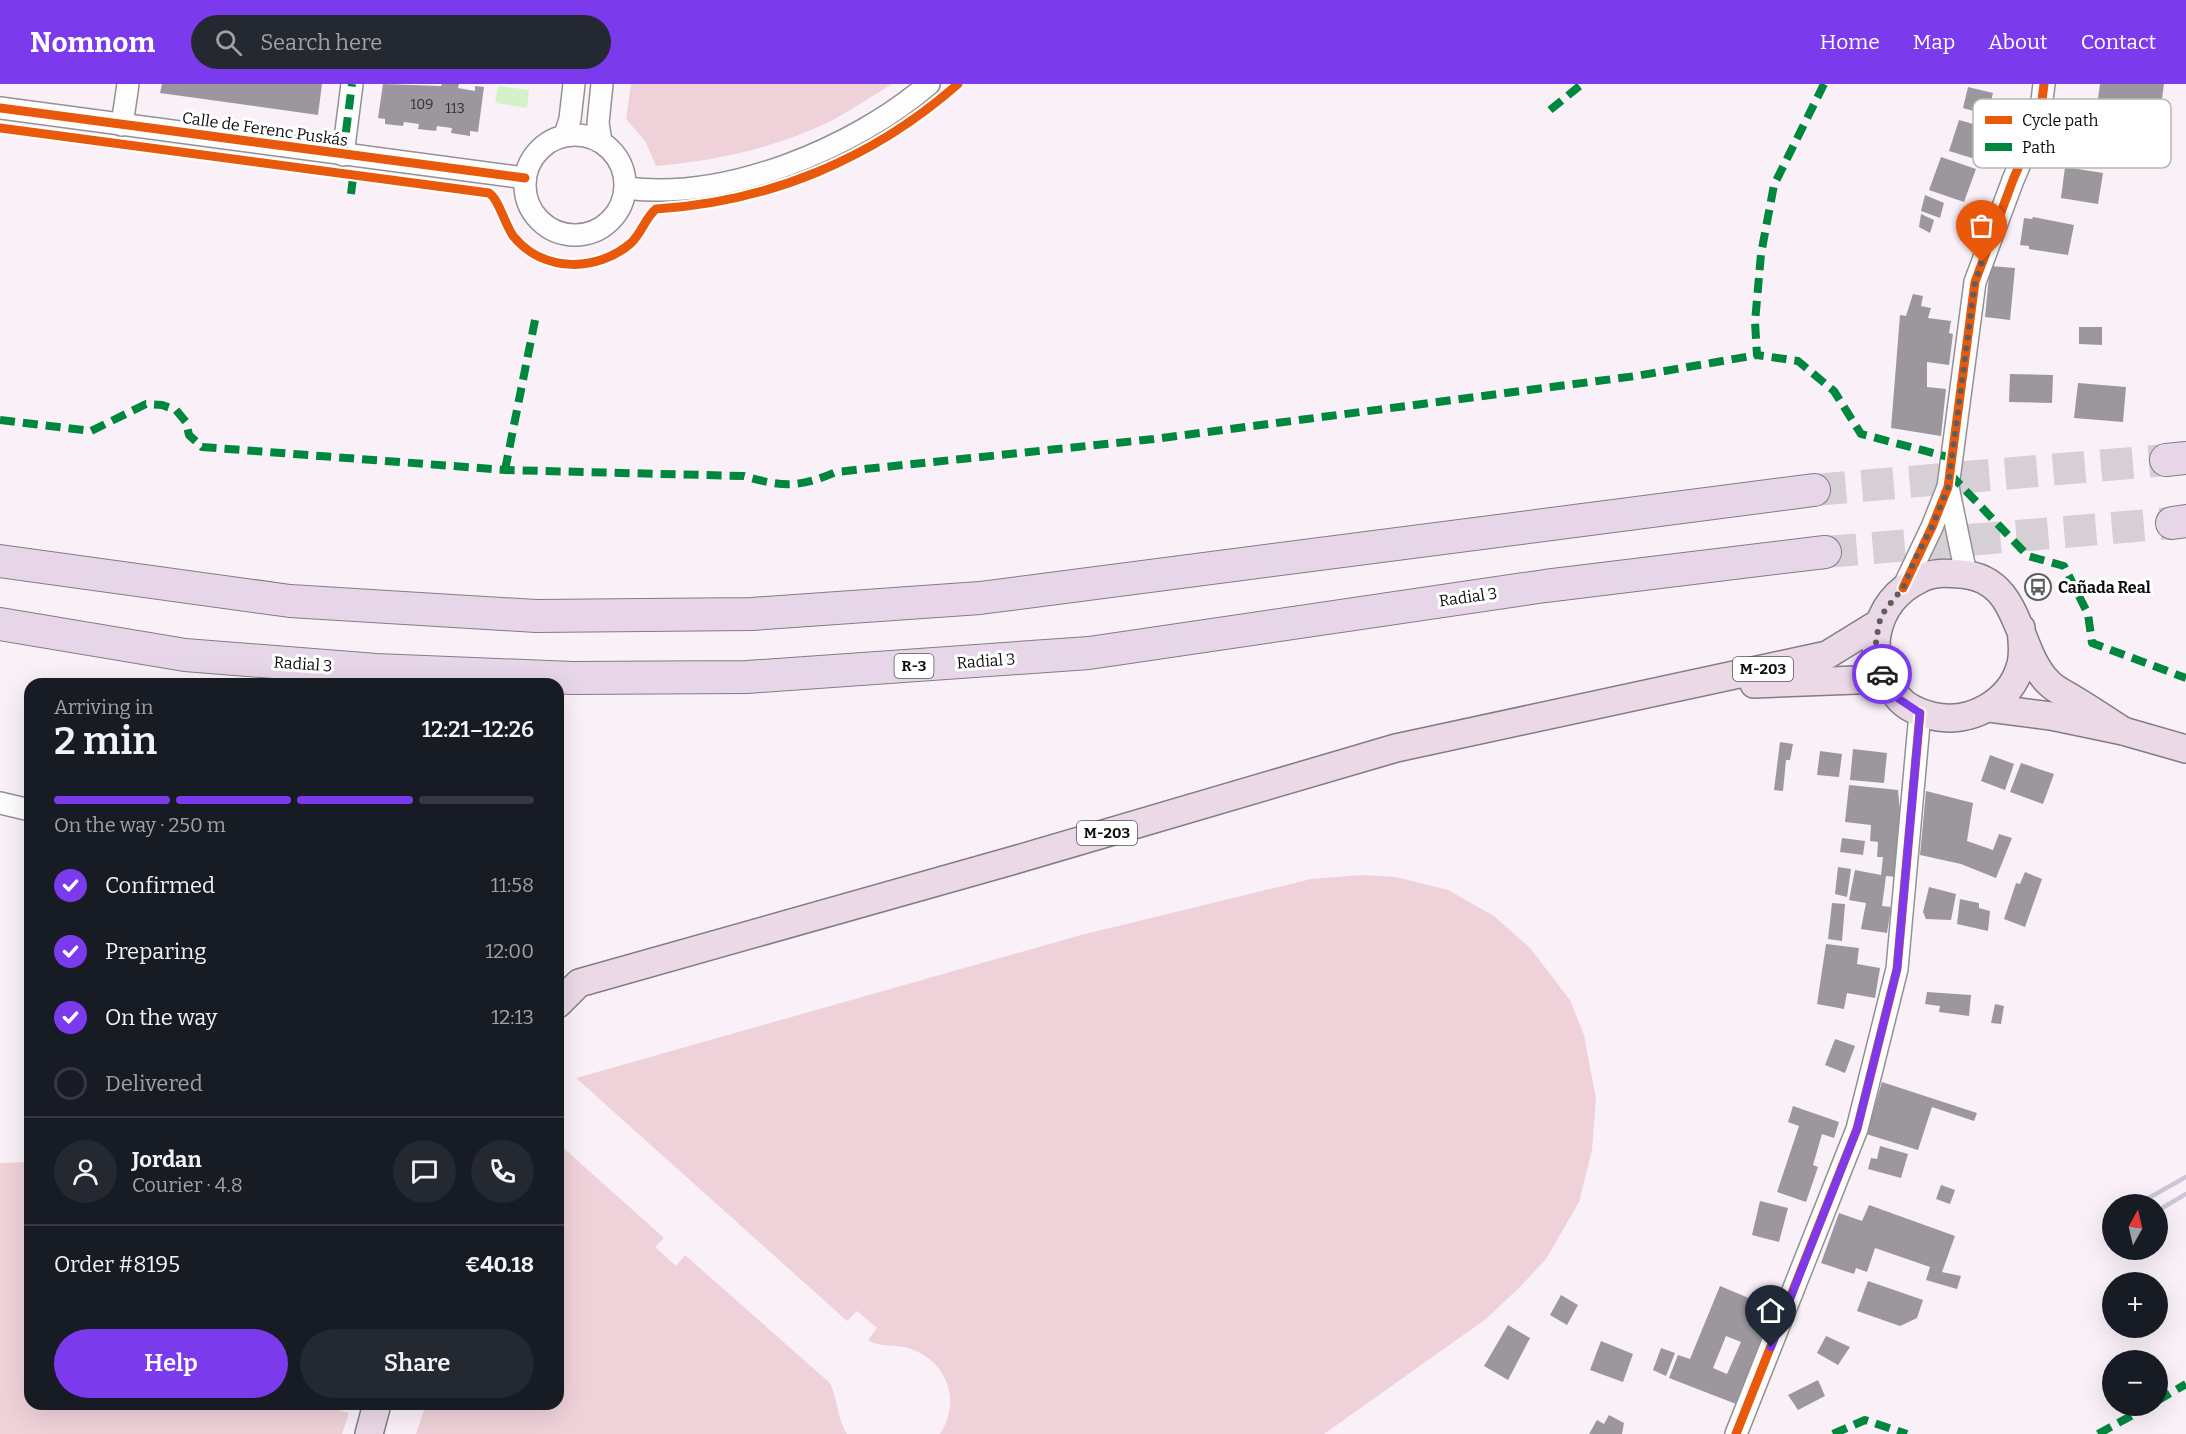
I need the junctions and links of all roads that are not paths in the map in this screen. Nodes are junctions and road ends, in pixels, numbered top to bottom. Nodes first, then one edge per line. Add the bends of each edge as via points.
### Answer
1 (128, 84) edge
2 (352, 84) edge
3 (574, 84) edge
4 (602, 84) edge
5 (928, 84) edge
6 (2044, 84) edge
7 (2042, 99) edge
8 (0, 108) edge
9 (122, 125) junction
10 (565, 135) junction
11 (602, 141) junction
12 (343, 155) junction
13 (2018, 168) edge
14 (525, 178) junction
15 (626, 189) junction
16 (1948, 487) junction
17 (1814, 490) tunnel mouth
18 (1825, 552) tunnel mouth
19 (0, 561) edge
20 (1966, 574) junction
21 (1903, 588) junction
22 (1879, 623) junction
23 (0, 624) edge
24 (2021, 628) junction
25 (1884, 679) junction
26 (1639, 697) junction
27 (1989, 708) junction
28 (1920, 713) junction
29 (2123, 731) junction
30 (2186, 750) edge
31 (0, 803) edge
32 (24, 809) edge
33 (568, 980) edge
34 (375, 1410) edge
35 (369, 1434) edge
36 (1736, 1434) edge

1 - 9 street
2 - 12 street
3 - 10 street
4 - 11 street via 598,123
5 - 15 street via 861,131 792,163 710,184
6 - 7 street
8 - 9 street, Calle de Ferenc Puskás
9 - 12 street, Calle de Ferenc Puskás
10 - 11 street via 590,136
10 - 14 street via 538,150
11 - 15 street via 623,167
12 - 14 street, Calle de Ferenc Puskás
13 - 16 street via 1975,282
14 - 15 street via 525,191 534,213 542,223 564,234 589,233 605,225 618,212
16 - 20 street
16 - 21 street
17 - 19 highway via 980,598 752,614 536,616 290,601
18 - 23 highway, Radial 3 / R-3 via 1545,586 1089,653 747,677 572,678 376,670 185,655
20 - 21 main road, M-203 via 1944,572 1922,577
20 - 24 main road, M-203 via 2001,593
21 - 22 main road, M-203
22 - 25 main road, M-203 via 1877,661
22 - 26 main road, M-203 via 1827,655
24 - 27 main road, M-203 via 2021,664 2008,689
24 - 29 main road, M-203 via 2034,663 2050,684
25 - 26 main road, M-203 via 1744,684
25 - 28 main road, M-203 via 1899,699
26 - 33 main road, M-203 via 1396,748 1011,861
27 - 28 main road, M-203 via 1967,717 1943,719
27 - 29 main road, M-203
28 - 36 street via 1897,969 1857,1129
29 - 30 main road, M-203
31 - 32 street
34 - 35 main road

